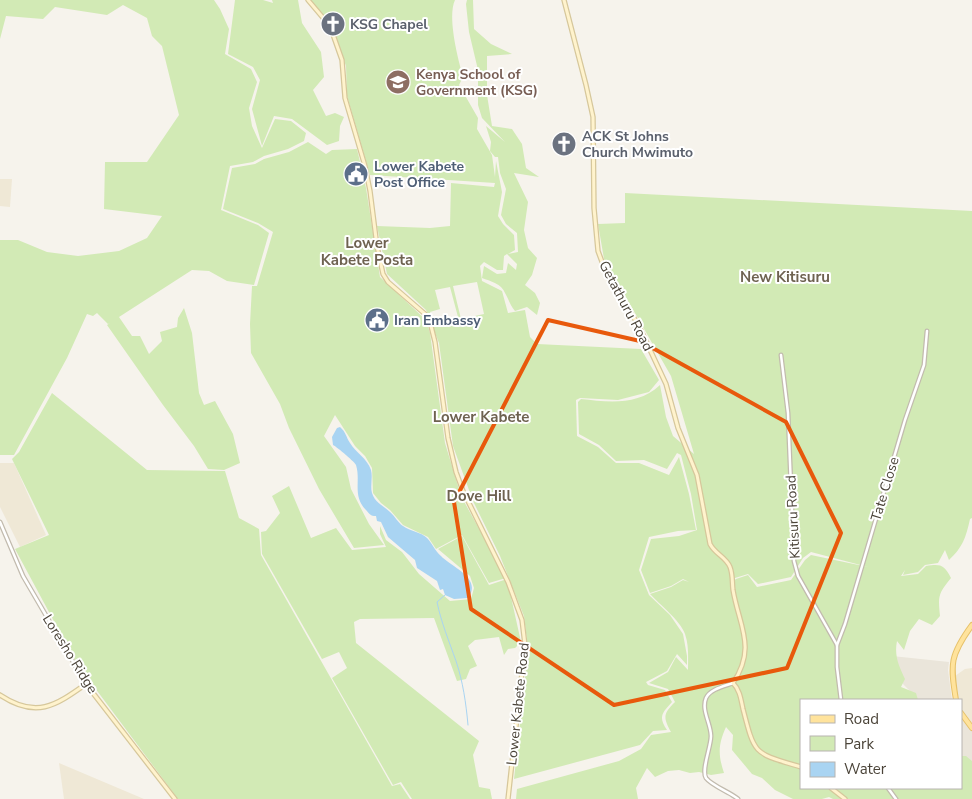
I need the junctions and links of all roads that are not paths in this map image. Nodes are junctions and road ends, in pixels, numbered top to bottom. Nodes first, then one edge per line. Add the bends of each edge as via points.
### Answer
1 (308, 0) edge
2 (564, 0) edge
3 (927, 331) dead end
4 (781, 355) dead end
5 (0, 522) edge
6 (972, 624) edge
7 (836, 645) junction
8 (86, 684) junction
9 (733, 684) junction
10 (0, 695) edge
11 (841, 699) edge
12 (956, 699) edge
13 (962, 714) edge
14 (972, 728) edge
15 (800, 767) edge
16 (832, 789) edge
17 (175, 799) edge
18 (508, 799) edge
19 (738, 799) edge
20 (845, 799) edge

1 - 18 main road, Lower Kabete Road via 330,26 342,60 345,98 365,166 383,274 430,322 456,472 508,582 522,620 525,645
2 - 9 main road, Getathuru Road via 592,117 598,251 608,278 638,324 666,384 678,428 696,470 710,544 730,568 745,642 743,664
3 - 7 street, Tate Close via 924,365
4 - 7 street, Kitisuru Road via 788,413 794,561 798,576
5 - 8 street, Loresho Ridge via 23,576
6 - 12 main road via 953,657
7 - 11 street, Kitisuru Road
8 - 10 main road via 62,701 43,707 18,705
8 - 17 main road, Loresho Ridge
9 - 15 main road via 738,690 758,751
9 - 19 street via 712,692 706,699 711,735 704,772 708,780
13 - 14 main road
16 - 20 main road

